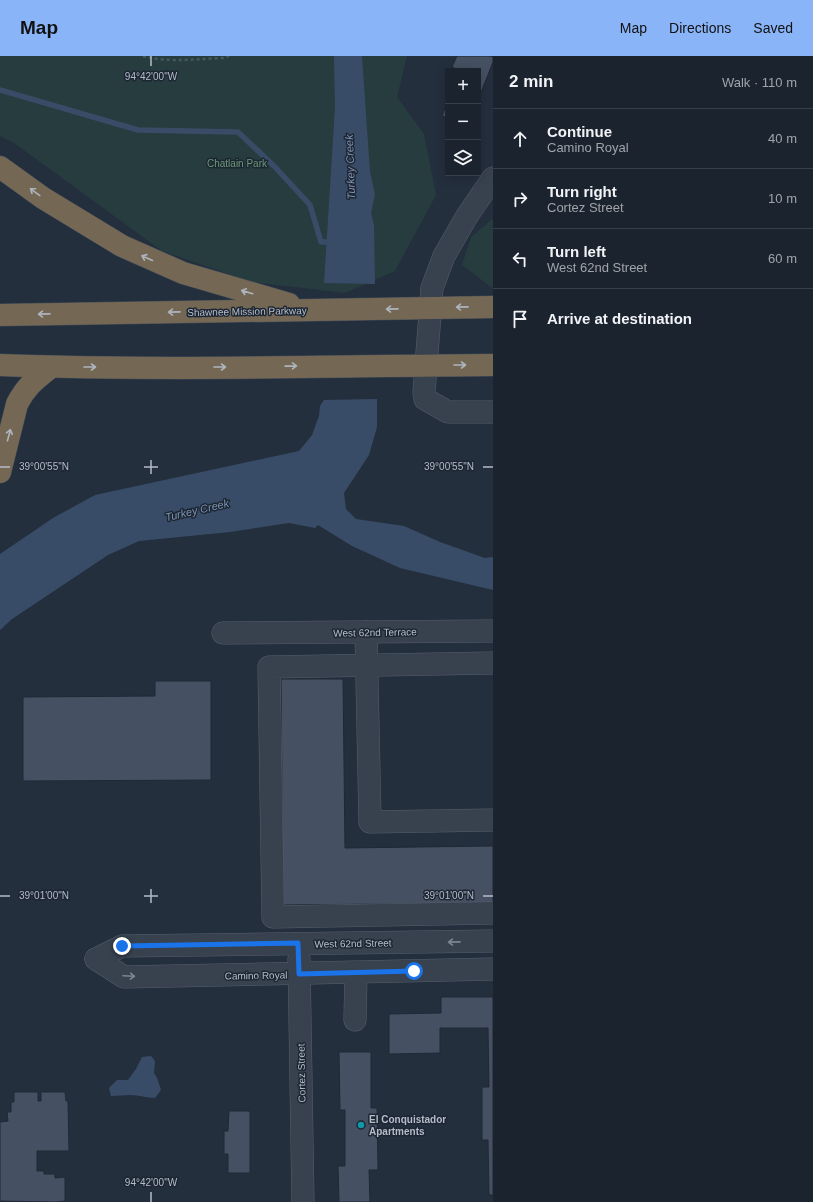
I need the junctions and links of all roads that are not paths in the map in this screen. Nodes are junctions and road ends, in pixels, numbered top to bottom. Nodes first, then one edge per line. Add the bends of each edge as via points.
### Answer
1 (0, 167) edge
2 (493, 178) edge
3 (493, 307) edge
4 (431, 308) junction
5 (311, 310) junction
6 (0, 315) edge
7 (0, 365) edge
8 (426, 365) junction
9 (493, 365) edge
10 (51, 367) junction
11 (493, 412) edge
12 (0, 472) edge
13 (493, 631) edge
14 (366, 632) junction
15 (223, 633) dead end
16 (493, 663) edge
17 (367, 666) junction
18 (493, 820) edge
19 (493, 913) edge
20 (493, 941) edge
21 (298, 943) junction
22 (96, 959) joint
23 (493, 969) edge
24 (356, 973) junction
25 (299, 974) junction
26 (355, 1020) dead end
27 (303, 1202) edge

5 -> 1 highway via 183,273 122,246 44,198
2 - 4 street via 444,256 432,288
3 -> 4 highway, Shawnee Mission Parkway
4 -> 5 highway, Shawnee Mission Parkway
4 - 8 street
5 -> 6 highway, Shawnee Mission Parkway
7 - 10 highway
8 -> 9 highway
10 -> 8 highway
8 - 11 street via 425,399 448,412
12 -> 10 highway via 17,404 26,388
13 - 14 street, West 62nd Terrace
14 - 15 street, West 62nd Terrace
14 - 17 street
16 - 17 street
17 - 18 street via 370,822
17 - 19 street via 270,667 273,917
20 -> 21 street, West 62nd Street
21 - 22 street, West 62nd Street via 122,946
21 - 25 street, Cortez Street
22 -> 25 street, Camino Royal via 124,977
23 - 24 street, Camino Royal
24 - 25 street, Camino Royal
24 - 26 street
25 - 27 street, Cortez Street

